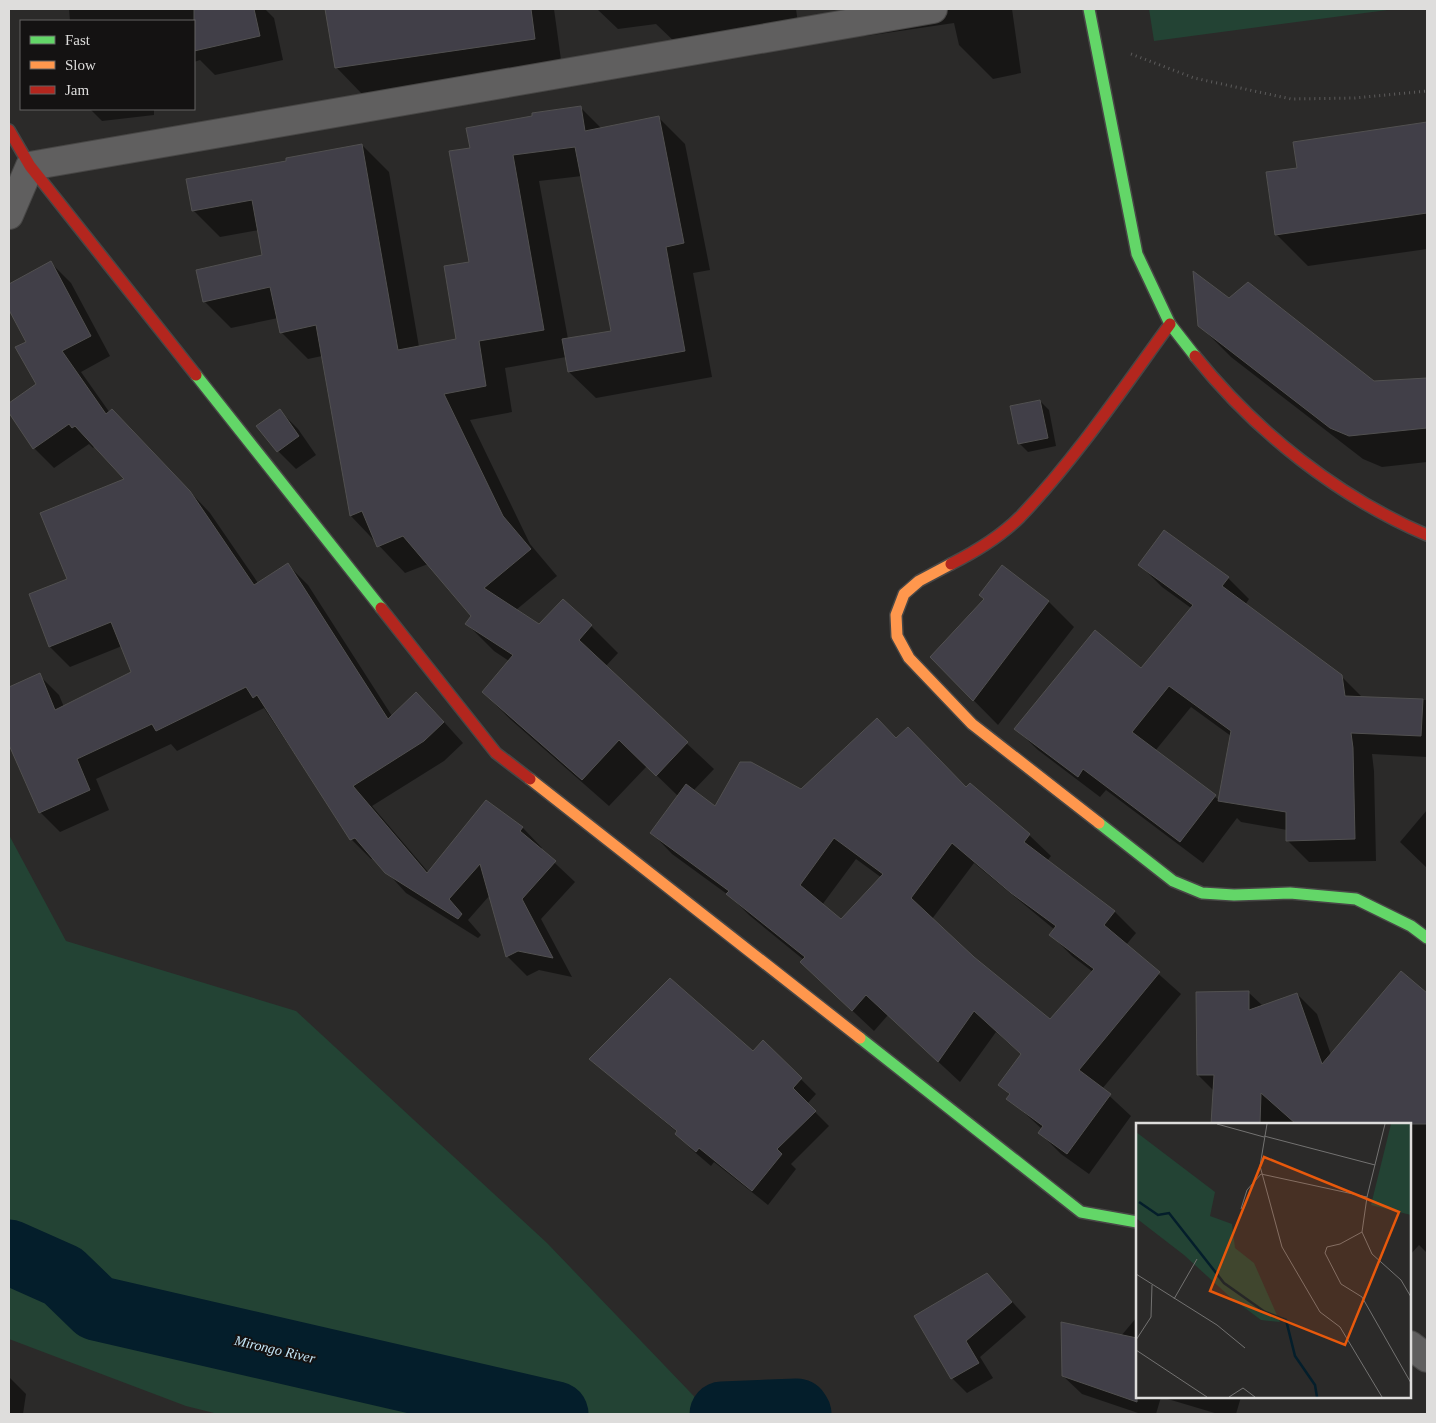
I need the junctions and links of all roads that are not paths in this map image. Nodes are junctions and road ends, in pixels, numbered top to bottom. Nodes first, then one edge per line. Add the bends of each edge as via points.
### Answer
1 (933, 9) edge
2 (1089, 9) edge
3 (9, 130) edge
4 (30, 166) junction
5 (9, 215) edge
6 (1170, 324) junction
7 (1427, 535) edge
8 (1427, 938) edge
9 (1136, 1222) edge
10 (1411, 1346) edge
11 (1427, 1358) edge

1 - 4 street
2 - 6 street via 1137,254
3 - 4 street
4 - 5 street
4 - 9 street via 496,753 1081,1212
6 - 7 street via 1210,374 1276,439 1344,492 1394,521
6 - 8 street via 1092,433 1019,518 980,549 919,581 904,594 896,615 897,636 909,658 972,724 1173,881 1202,894 1290,893 1356,900 1411,926
10 - 11 street

